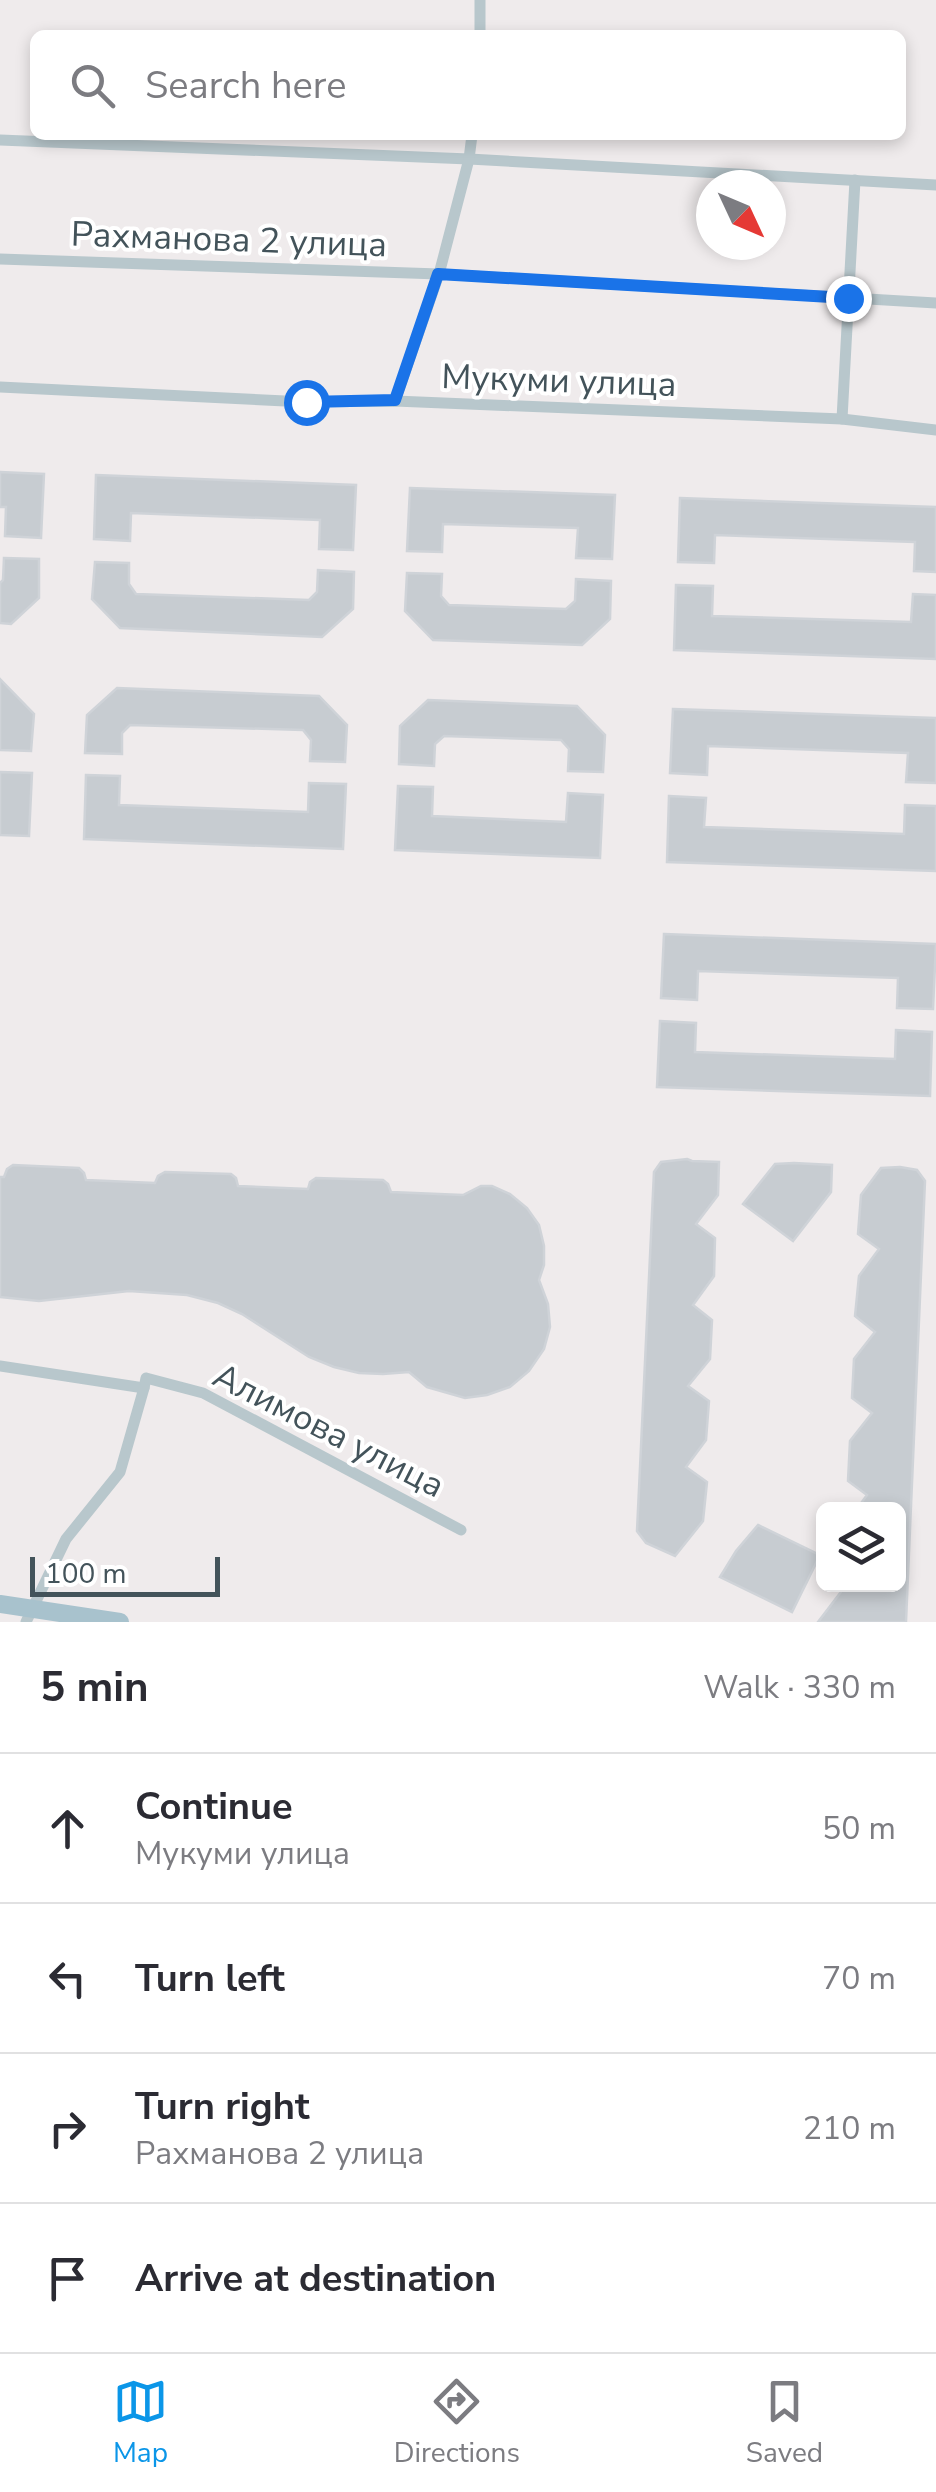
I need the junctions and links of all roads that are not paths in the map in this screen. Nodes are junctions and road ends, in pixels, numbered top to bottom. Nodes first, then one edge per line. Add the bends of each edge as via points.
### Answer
1 (480, 0) edge
2 (480, 30) edge
3 (0, 140) edge
4 (471, 140) edge
5 (469, 159) junction
6 (855, 180) junction
7 (936, 185) edge
8 (0, 259) edge
9 (438, 274) junction
10 (848, 298) junction
11 (936, 303) edge
12 (0, 387) edge
13 (395, 400) junction
14 (842, 419) junction
15 (936, 430) edge
16 (0, 1366) edge
17 (144, 1388) junction
18 (460, 1530) dead end
19 (0, 1604) edge
20 (28, 1616) edge
21 (120, 1622) edge

1 - 2 street
3 - 5 street
4 - 5 street
5 - 6 street
5 - 9 street
6 - 7 street
6 - 10 street
8 - 9 street, Рахманова 2 улица
9 - 10 street, Рахманова 2 улица
9 - 13 street
10 - 11 street, Рахманова 2 улица
10 - 14 street
12 - 13 street, Мукуми улица
13 - 14 street, Мукуми улица
14 - 15 street, Мукуми улица
16 - 17 street, Алимова улица
17 - 18 street, Алимова улица via 146,1378 203,1392
17 - 20 street via 120,1472 66,1539
19 - 20 main road
20 - 21 main road

